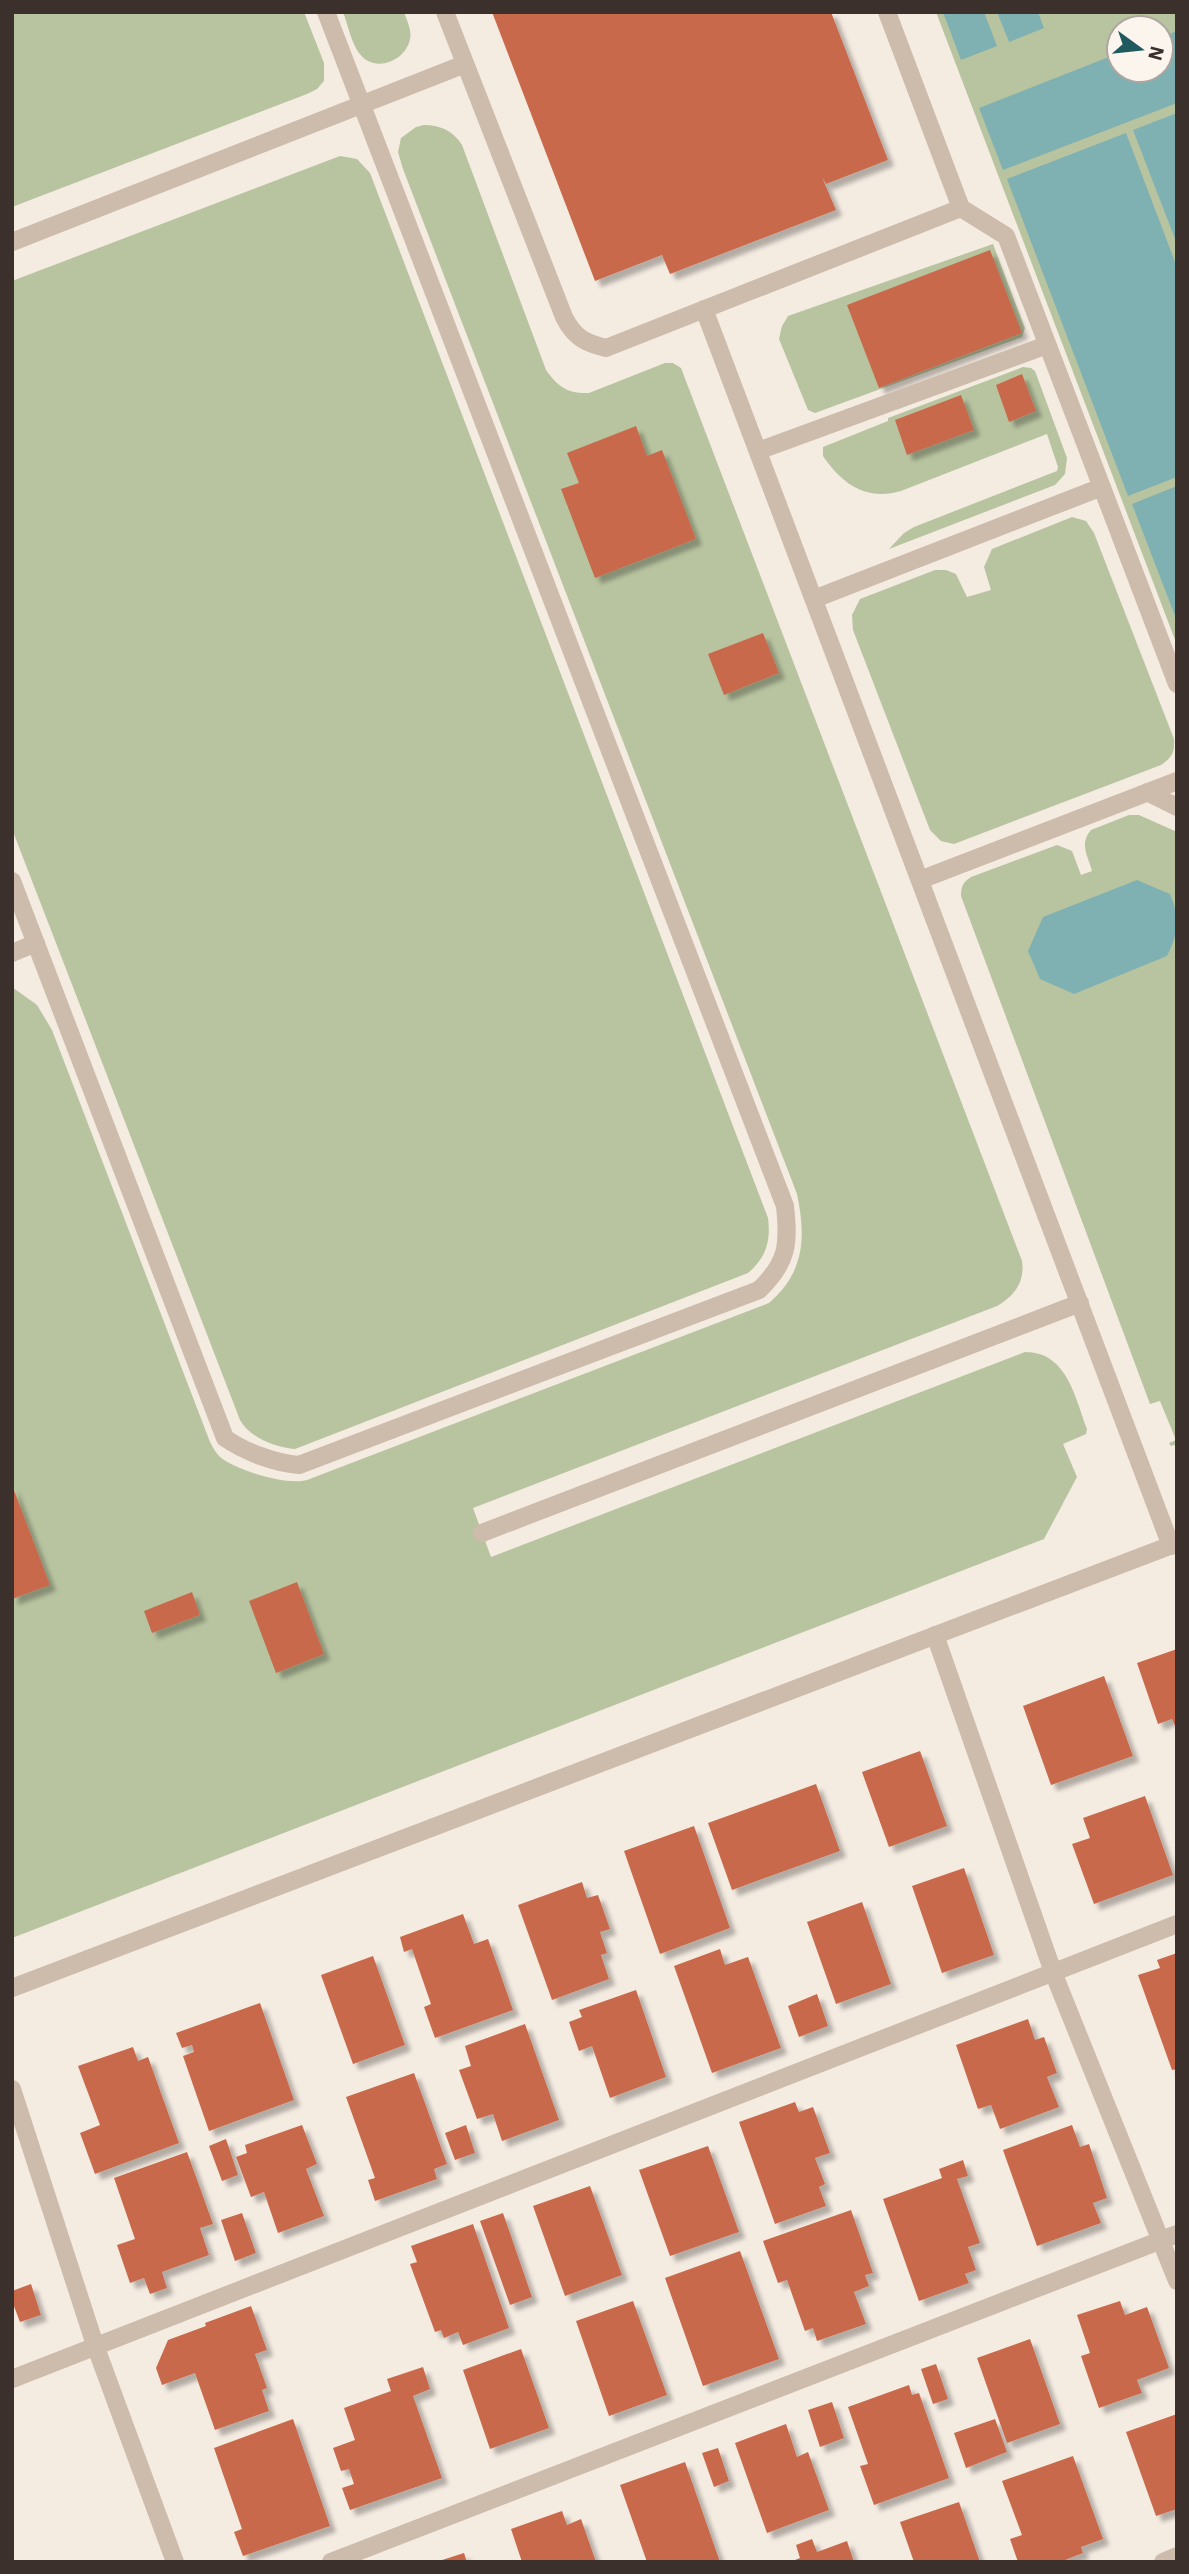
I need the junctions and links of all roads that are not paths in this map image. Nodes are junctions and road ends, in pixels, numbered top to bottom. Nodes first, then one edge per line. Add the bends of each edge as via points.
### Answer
1 (326, 12) edge
2 (445, 12) edge
3 (887, 12) edge
4 (465, 64) junction
5 (361, 104) junction
6 (961, 208) junction
7 (12, 242) edge
8 (704, 309) junction
9 (1047, 345) junction
10 (758, 451) junction
11 (1102, 487) junction
12 (814, 599) junction
13 (1177, 684) edge
14 (1177, 780) edge
15 (1147, 792) junction
16 (1177, 807) edge
17 (920, 880) junction
18 (12, 881) edge
19 (36, 943) junction
20 (12, 953) edge
21 (1080, 1303) junction
22 (482, 1532) dead end
23 (1174, 1544) edge
24 (935, 1635) junction
25 (1177, 1924) edge
26 (1053, 1972) junction
27 (12, 1988) edge
28 (12, 2089) edge
29 (1169, 2237) edge
30 (1177, 2281) edge
31 (95, 2345) junction
32 (12, 2379) edge
33 (1177, 2556) edge
34 (175, 2562) edge
35 (331, 2562) edge
36 (1163, 2562) edge

1 - 5 street
2 - 4 street
3 - 6 street
4 - 5 street
4 - 8 street via 571,332 582,341 606,348
5 - 7 street
5 - 19 street via 785,1206 786,1253 759,1290 299,1465 235,1445 225,1438
6 - 8 street
6 - 9 street via 1006,236
8 - 10 street
9 - 10 street
9 - 11 street
10 - 12 street
11 - 12 street
11 - 13 street
12 - 17 street
14 - 15 street
15 - 16 street
15 - 17 street
17 - 21 street
18 - 19 street
19 - 20 street
21 - 22 street
21 - 23 street
23 - 24 street
24 - 26 street
24 - 27 street
25 - 26 street
26 - 29 street
26 - 31 street
28 - 31 street
29 - 30 street
29 - 35 street
31 - 32 street
31 - 34 street
33 - 36 street

